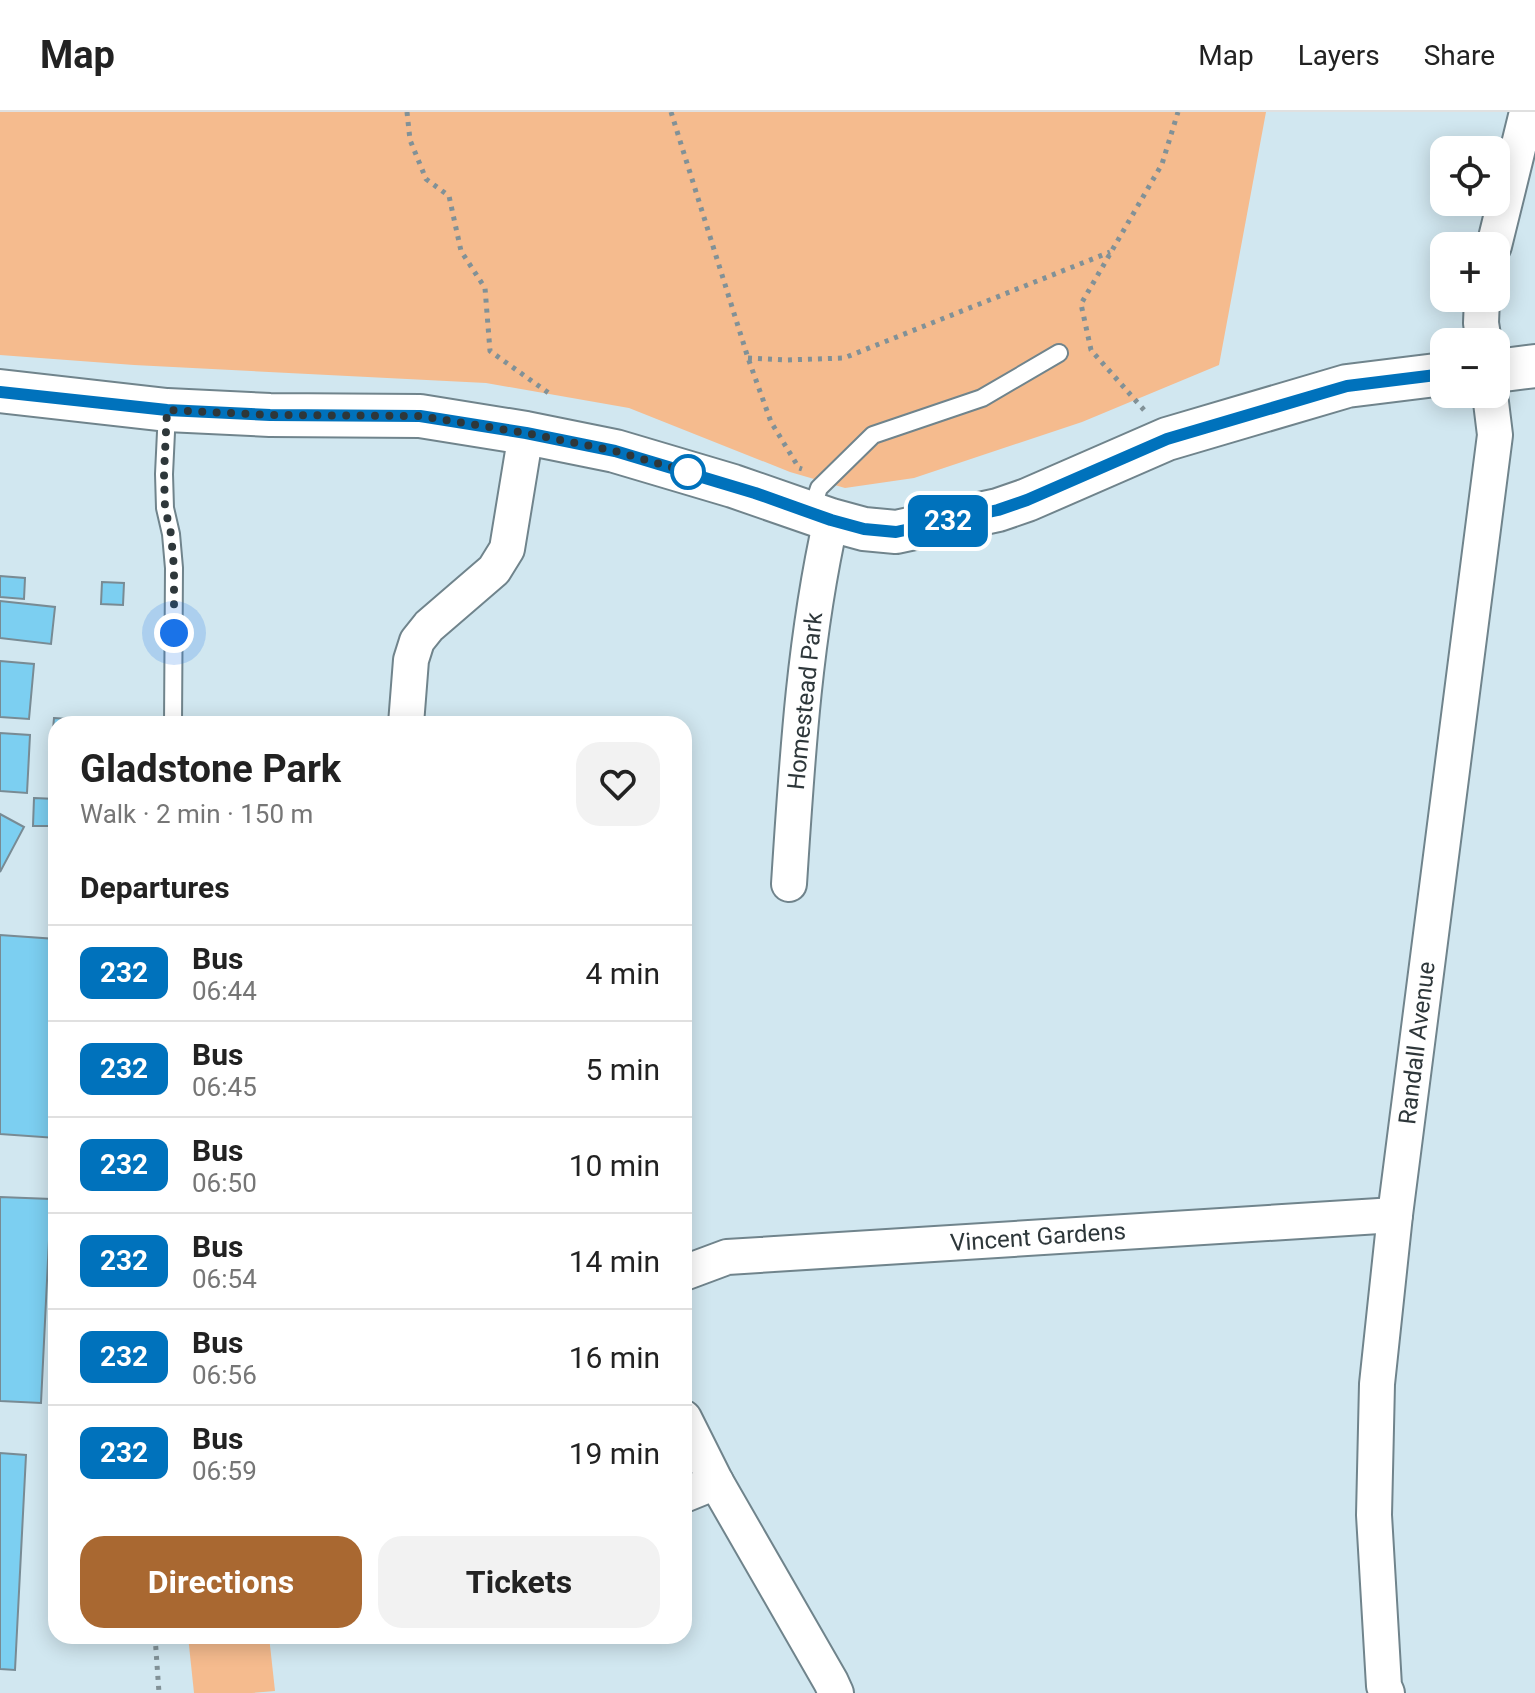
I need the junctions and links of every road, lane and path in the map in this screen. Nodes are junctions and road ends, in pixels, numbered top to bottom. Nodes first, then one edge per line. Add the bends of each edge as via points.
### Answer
1 (407, 112) edge
2 (671, 112) edge
3 (1178, 112) edge
4 (1527, 112) edge
5 (1497, 232) edge
6 (1110, 252) junction
7 (1059, 353) dead end
8 (748, 358) junction
9 (1535, 366) edge
10 (1510, 369) edge
11 (1430, 376) edge
12 (0, 391) edge
13 (550, 394) dead end
14 (1492, 408) edge
15 (167, 410) junction
16 (526, 433) junction
17 (1167, 439) junction
18 (829, 477) junction
19 (821, 517) junction
20 (173, 716) edge
21 (407, 716) edge
22 (789, 884) dead end
23 (1395, 1215) junction
24 (692, 1270) edge
25 (692, 1434) edge
26 (716, 1482) junction
27 (692, 1492) edge
28 (156, 1644) edge
29 (159, 1693) edge
30 (836, 1693) edge
31 (1387, 1693) edge

1 - 13 path via 410,140 426,179 449,196 461,251 485,288 490,351
2 - 8 path
3 - 6 path via 1162,164
4 - 5 street
6 - 8 path via 844,358
6 - 17 path via 1081,304 1091,350
7 - 18 lane via 982,398 873,435
8 - 18 path via 771,422 799,468
9 - 10 street
11 - 17 street via 1347,386
12 - 15 street
14 - 23 street, Randall Avenue via 1495,435
15 - 16 street via 420,416
15 - 20 lane via 164,474 174,568
16 - 19 street via 615,451
16 - 21 street via 507,549 494,570 417,641
17 - 19 street via 998,510 896,532
18 - 19 lane via 819,488
19 - 22 street, Homestead Park
23 - 24 street, Vincent Gardens via 727,1257
23 - 31 street, Randall Avenue via 1377,1384 1374,1515
25 - 26 street
26 - 27 street
26 - 30 street
28 - 29 path

